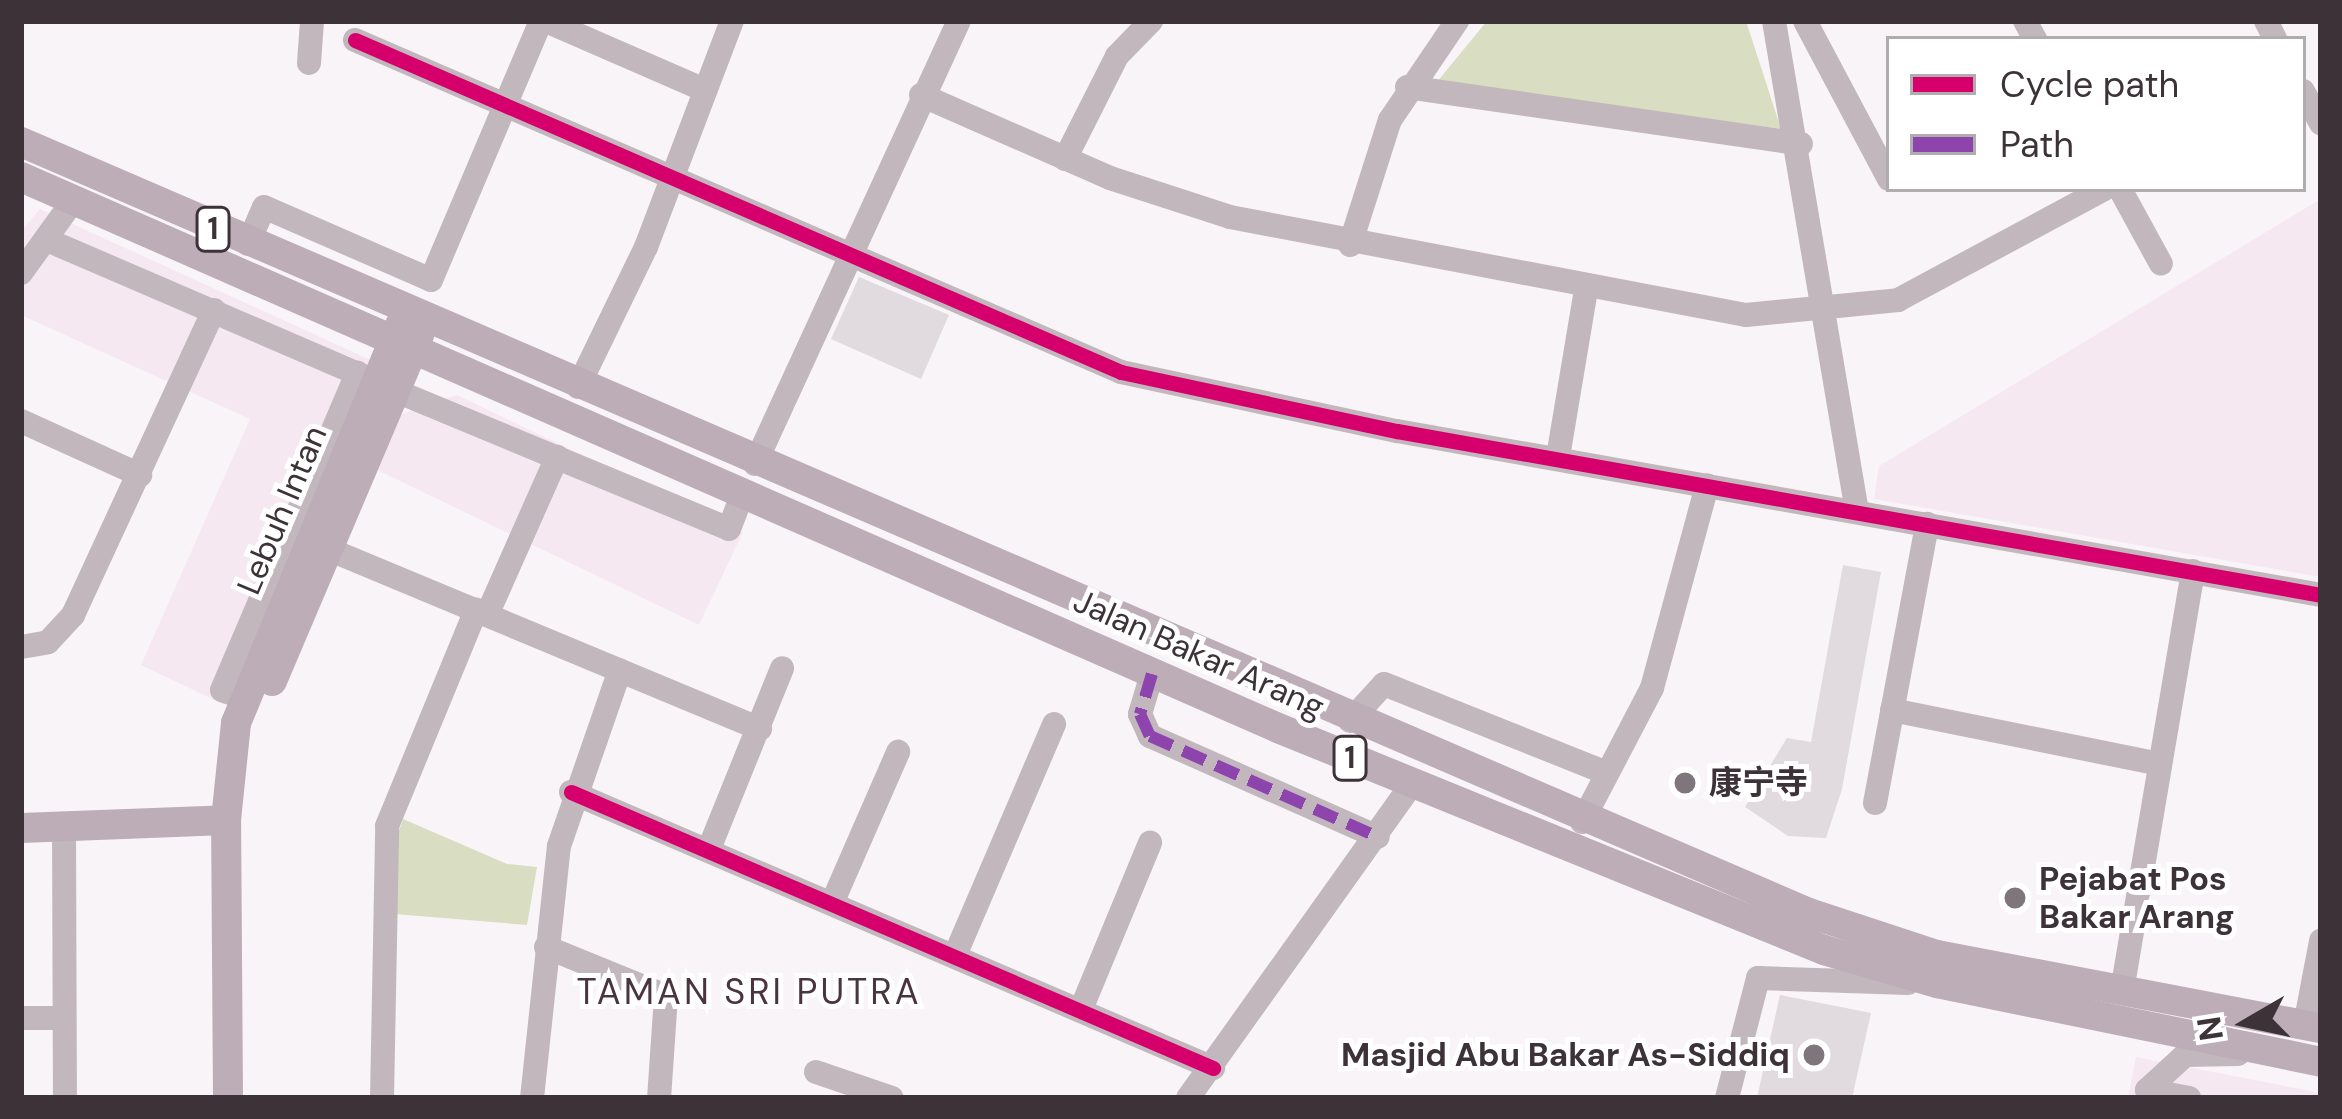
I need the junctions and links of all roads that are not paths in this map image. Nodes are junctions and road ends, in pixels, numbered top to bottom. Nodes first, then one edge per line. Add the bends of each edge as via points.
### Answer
1 (312, 21) edge
2 (544, 21) edge
3 (732, 21) edge
4 (959, 21) edge
5 (1151, 21) edge
6 (1457, 21) edge
7 (1774, 21) edge
8 (1805, 21) edge
9 (356, 40) dead end
10 (309, 64) dead end
11 (1406, 87) junction
12 (705, 90) junction
13 (921, 95) junction
14 (504, 107) junction
15 (21, 142) edge
16 (1802, 144) junction
17 (1065, 159) junction
18 (1886, 174) edge
19 (21, 177) edge
20 (672, 180) junction
21 (2099, 192) edge
22 (2122, 192) edge
23 (70, 205) junction
24 (47, 240) junction
25 (248, 244) junction
26 (1350, 245) junction
27 (848, 254) junction
28 (2161, 264) dead end
29 (21, 273) edge
30 (1586, 290) junction
31 (214, 310) junction
32 (1827, 312) junction
33 (417, 313) junction
34 (403, 347) junction
35 (376, 381) junction
36 (578, 387) junction
37 (21, 421) edge
38 (557, 457) junction
39 (1558, 457) junction
40 (755, 464) junction
41 (140, 475) junction
42 (1707, 485) junction
43 (742, 494) junction
44 (1857, 512) junction
45 (1927, 524) junction
46 (328, 549) junction
47 (2193, 571) junction
48 (2321, 595) edge
49 (1088, 606) junction
50 (482, 613) junction
51 (1074, 638) junction
52 (21, 647) edge
53 (782, 668) dead end
54 (620, 670) junction
55 (1152, 674) junction
56 (1892, 710) junction
57 (1349, 721) junction
58 (1054, 724) dead end
59 (760, 729) junction
60 (237, 743) junction
61 (898, 752) dead end
62 (2158, 764) junction
63 (1606, 773) junction
64 (1412, 784) junction
65 (571, 792) junction
66 (1875, 803) dead end
67 (226, 820) junction
68 (1582, 822) junction
69 (64, 827) junction
70 (21, 828) edge
71 (1378, 837) junction
72 (1150, 843) dead end
73 (709, 849) junction
74 (833, 901) junction
75 (2321, 941) edge
76 (546, 947) junction
77 (956, 953) junction
78 (1937, 983) junction
79 (2122, 991) junction
80 (1082, 1006) junction
81 (21, 1018) edge
82 (64, 1018) junction
83 (2313, 1026) edge
84 (2266, 1053) junction
85 (2321, 1062) edge
86 (1213, 1068) junction
87 (816, 1072) dead end
88 (65, 1098) edge
89 (229, 1098) edge
90 (382, 1098) edge
91 (532, 1098) edge
92 (659, 1098) edge
93 (892, 1098) edge
94 (1189, 1098) edge
95 (1727, 1098) edge
96 (2189, 1098) edge

1 - 10 street
2 - 12 street
2 - 14 street
3 - 12 street
4 - 13 street
5 - 17 street via 1117,56
6 - 11 street
7 - 16 street
8 - 18 street
9 - 14 street
11 - 16 street
11 - 26 street
12 - 20 street
13 - 17 street
13 - 27 street
14 - 20 street
14 - 25 street via 431,280 264,207
15 - 25 main road, 1
16 - 32 street
17 - 26 street via 1167,198
19 - 23 main road, 1
20 - 27 street
20 - 36 street
21 - 32 street via 1930,288
22 - 28 street
23 - 24 street
23 - 34 main road, 1
24 - 29 street
24 - 31 street
25 - 33 main road, 1
26 - 30 street
27 - 39 street via 1120,372
27 - 40 street
30 - 32 street via 1746,315
30 - 39 street
31 - 35 street
31 - 41 street
32 - 44 street
33 - 34 main road, Lebuh Intan
33 - 36 main road, Jalan Bakar Arang / 1
34 - 35 main road, Lebuh Intan
34 - 43 main road, Jalan Bakar Arang / 1
35 - 38 street
35 - 46 main road, Lebuh Intan
35 - 60 main road, Lebuh Intan via 332,461 244,698
36 - 40 main road, Jalan Bakar Arang / 1
37 - 41 street
38 - 43 street via 729,529
38 - 50 street
39 - 42 street
40 - 49 main road, Jalan Bakar Arang / 1
41 - 52 street via 73,615 48,642
42 - 44 street
42 - 63 street via 1652,688
43 - 51 main road, Jalan Bakar Arang / 1
44 - 45 street
45 - 47 street
45 - 56 street
46 - 50 street
46 - 60 main road, Lebuh Intan
47 - 48 street
47 - 62 street
49 - 51 main road
49 - 57 main road, Jalan Bakar Arang / 1
50 - 54 street
50 - 90 street via 387,826
51 - 55 main road, Jalan Bakar Arang / 1
53 - 59 street
54 - 59 street
54 - 65 street
55 - 64 main road, Jalan Bakar Arang / 1
55 - 71 street via 1139,713 1150,736
56 - 62 street
56 - 66 street
57 - 63 street via 1384,684
57 - 68 main road, Jalan Bakar Arang / 1
58 - 77 street
59 - 73 street
60 - 67 main road, Lebuh Intan
61 - 74 street
62 - 79 street
63 - 68 street
64 - 71 street
64 - 78 main road, Jalan Bakar Arang / 1 via 1824,950
65 - 73 street
65 - 76 street
67 - 69 main road
67 - 89 main road, Lebuh Intan
68 - 79 main road, Jalan Bakar Arang / 1 via 1851,928
69 - 70 main road
69 - 82 street
71 - 86 street
72 - 80 street
73 - 74 street
74 - 77 street
75 - 83 street
76 - 91 street
76 - 92 street via 666,996
77 - 80 street
78 - 84 main road, Jalan Bakar Arang / 1
78 - 95 street via 1758,978
79 - 83 main road, Jalan Bakar Arang / 1
80 - 86 street
81 - 82 street
82 - 88 street
84 - 85 main road, Jalan Bakar Arang / 1
84 - 96 street via 2186,1054 2147,1090
86 - 94 street
87 - 93 street

